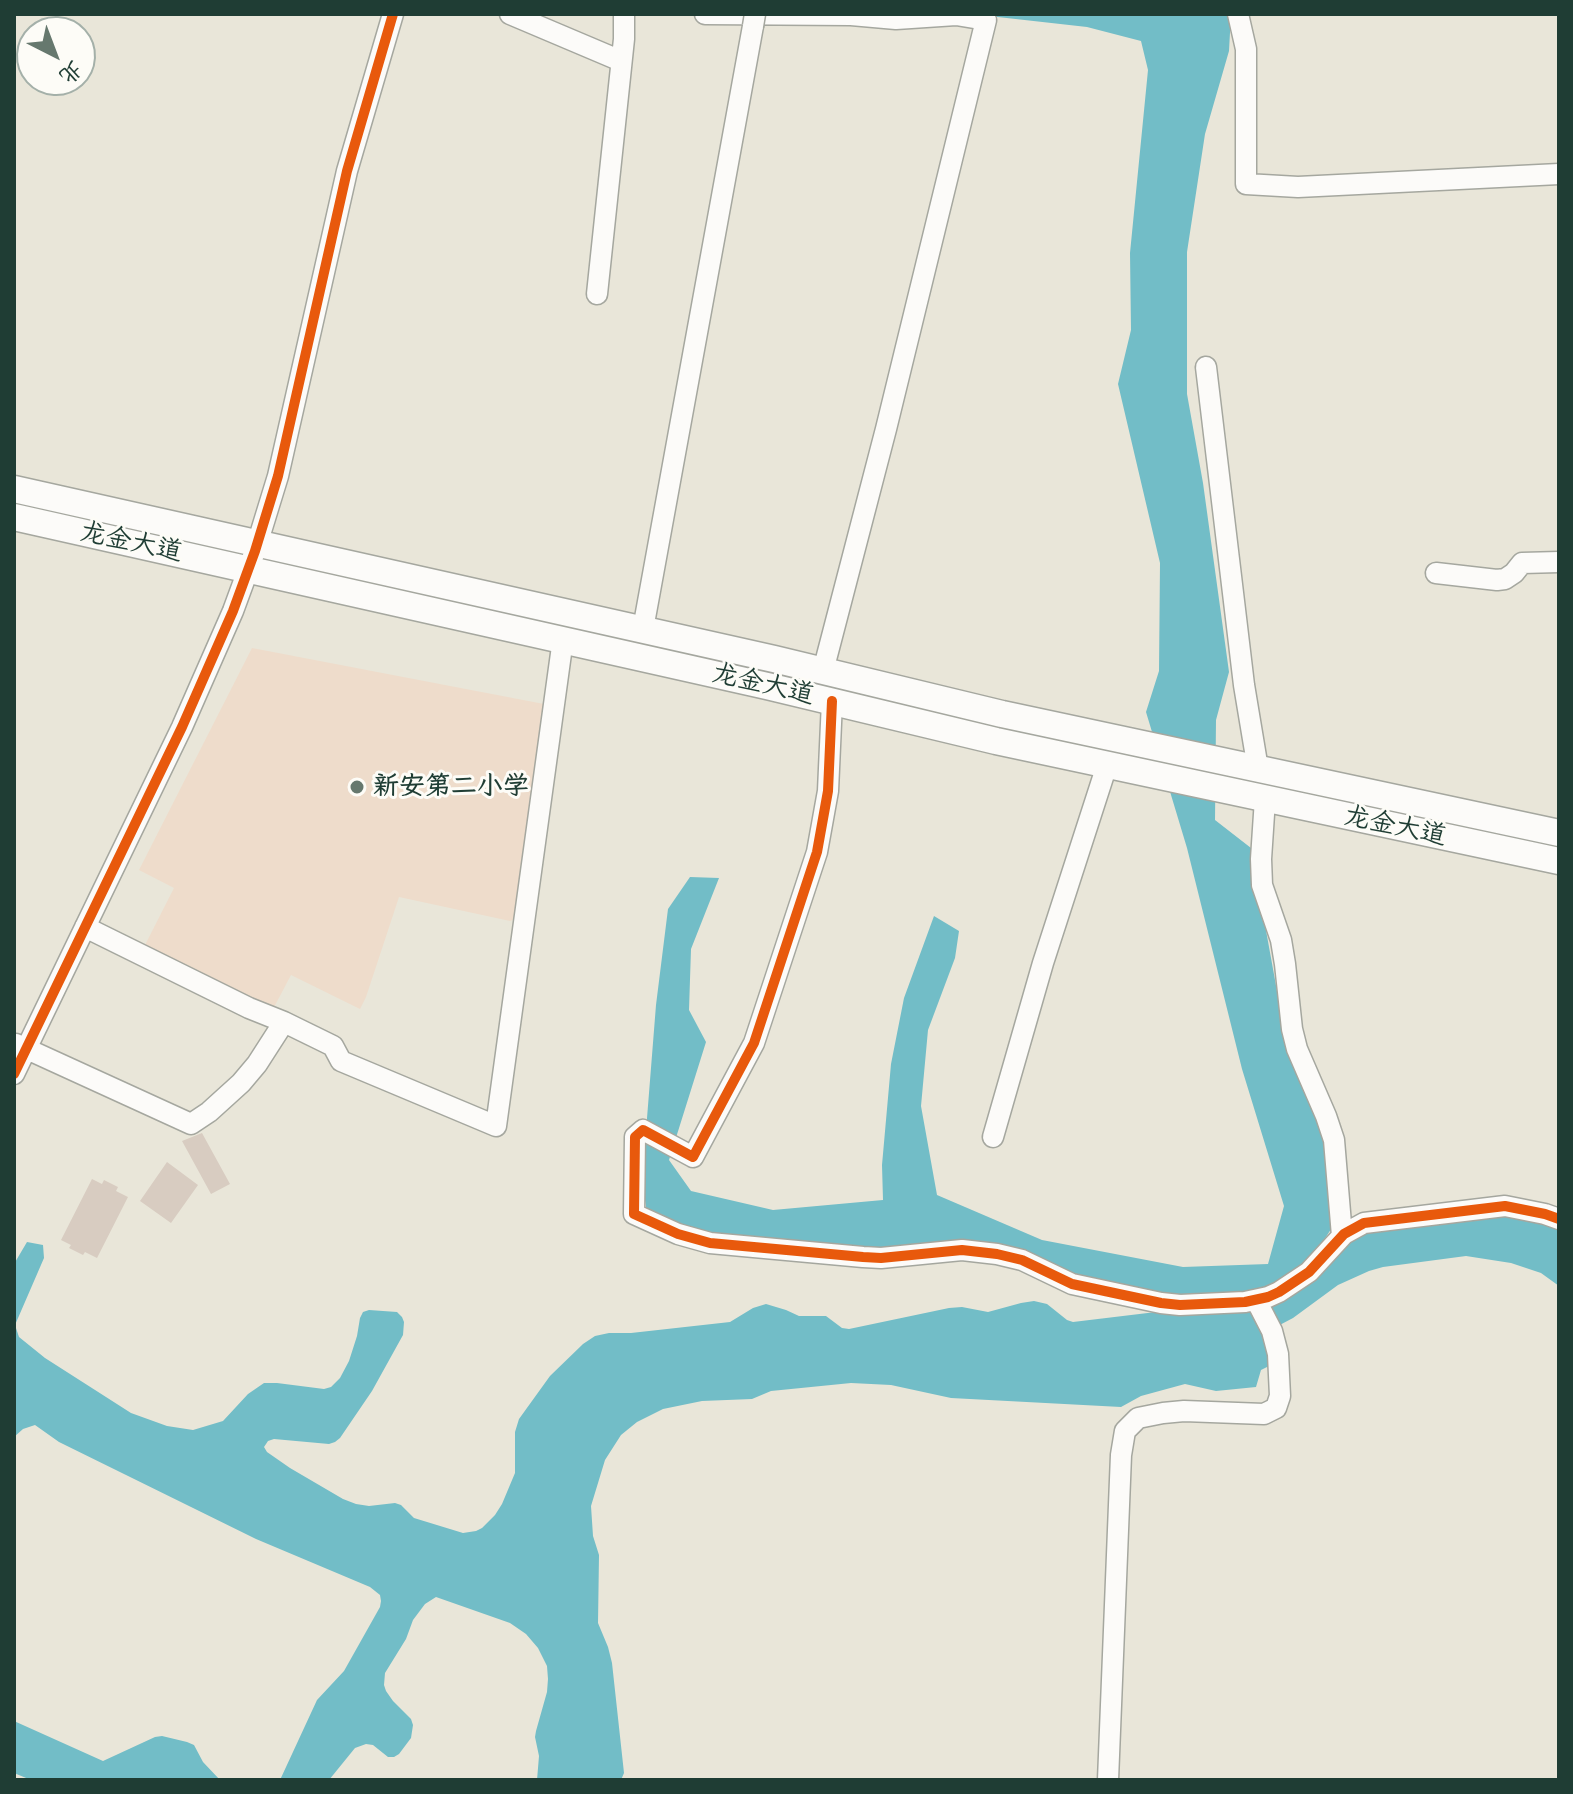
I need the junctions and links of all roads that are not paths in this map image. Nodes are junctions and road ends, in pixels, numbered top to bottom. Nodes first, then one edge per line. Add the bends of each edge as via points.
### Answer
1 (393, 14) edge
2 (510, 14) edge
3 (624, 14) edge
4 (705, 14) edge
5 (1238, 14) edge
6 (754, 20) edge
7 (621, 61) junction
8 (1559, 174) edge
9 (597, 294) dead end
10 (1206, 367) dead end
11 (14, 489) edge
12 (15, 520) edge
13 (258, 543) junction
14 (1559, 562) edge
15 (248, 569) junction
16 (1436, 573) dead end
17 (643, 629) junction
18 (563, 639) junction
19 (823, 671) junction
20 (832, 701) junction
21 (1107, 765) junction
22 (1247, 766) junction
23 (1265, 799) junction
24 (1559, 833) edge
25 (1559, 861) edge
26 (85, 927) junction
27 (284, 1022) junction
28 (20, 1046) edge
29 (14, 1074) edge
30 (993, 1137) dead end
31 (1559, 1219) edge
32 (1342, 1236) junction
33 (1256, 1300) junction
34 (1108, 1780) edge

1 - 13 street via 347,171
2 - 7 street
3 - 7 street
4 - 19 street via 896,19 956,15 986,20
5 - 8 street via 1246,49 1246,184 1298,187
6 - 17 street
7 - 9 street
10 - 22 street via 1244,685
11 - 13 main road, 龙金大道
12 - 15 main road, 龙金大道
13 - 15 street
13 - 17 main road, 龙金大道
14 - 16 street via 1522,563 1497,580
15 - 18 main road, 龙金大道
15 - 26 street via 182,727
17 - 19 main road, 龙金大道
18 - 20 main road, 龙金大道
18 - 27 street via 496,1126 341,1061 333,1046
19 - 22 main road, 龙金大道
20 - 21 main road, 龙金大道
20 - 33 street via 828,791 817,852 754,1043 693,1157 643,1130 635,1137 634,1214 710,1243 872,1258 962,1250 1022,1260 1072,1284 1161,1303
21 - 23 main road, 龙金大道
21 - 30 street
22 - 24 main road, 龙金大道
23 - 25 main road, 龙金大道
23 - 32 street via 1262,885 1281,940 1297,1049 1334,1140
26 - 27 street
26 - 28 street
27 - 28 street via 241,1083 191,1124
28 - 29 street
31 - 32 street via 1505,1206 1364,1223
32 - 33 street via 1290,1286
33 - 34 street via 1278,1354 1276,1408 1264,1414 1163,1413 1138,1418 1125,1431

